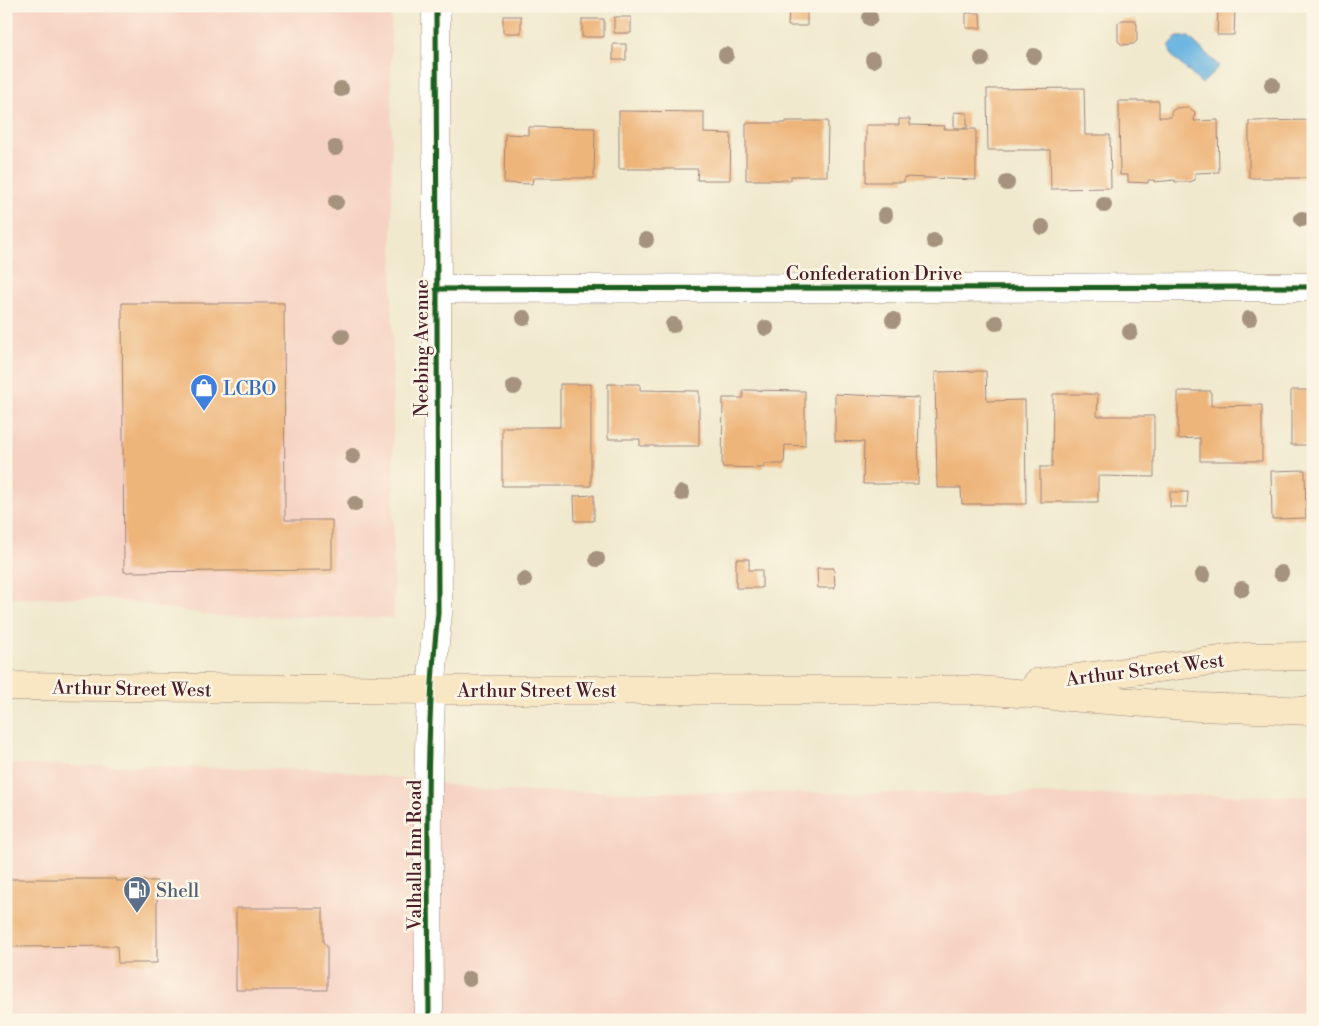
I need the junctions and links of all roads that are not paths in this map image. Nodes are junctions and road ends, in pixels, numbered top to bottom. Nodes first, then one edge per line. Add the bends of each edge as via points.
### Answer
1 (436, 6) edge
2 (1313, 287) edge
3 (436, 289) junction
4 (1313, 656) edge
5 (6, 686) edge
6 (431, 690) junction
7 (978, 690) junction
8 (1313, 712) edge
9 (429, 1020) edge

1 - 3 street, Neebing Avenue
2 - 3 street, Confederation Drive
3 - 6 street, Neebing Avenue via 438,613
4 - 7 main road, Arthur Street West via 1245,657
5 - 6 main road, Arthur Street West
6 - 7 main road, Arthur Street West
6 - 9 street, Valhalla Inn Road
7 - 8 main road, Arthur Street West via 1197,708

